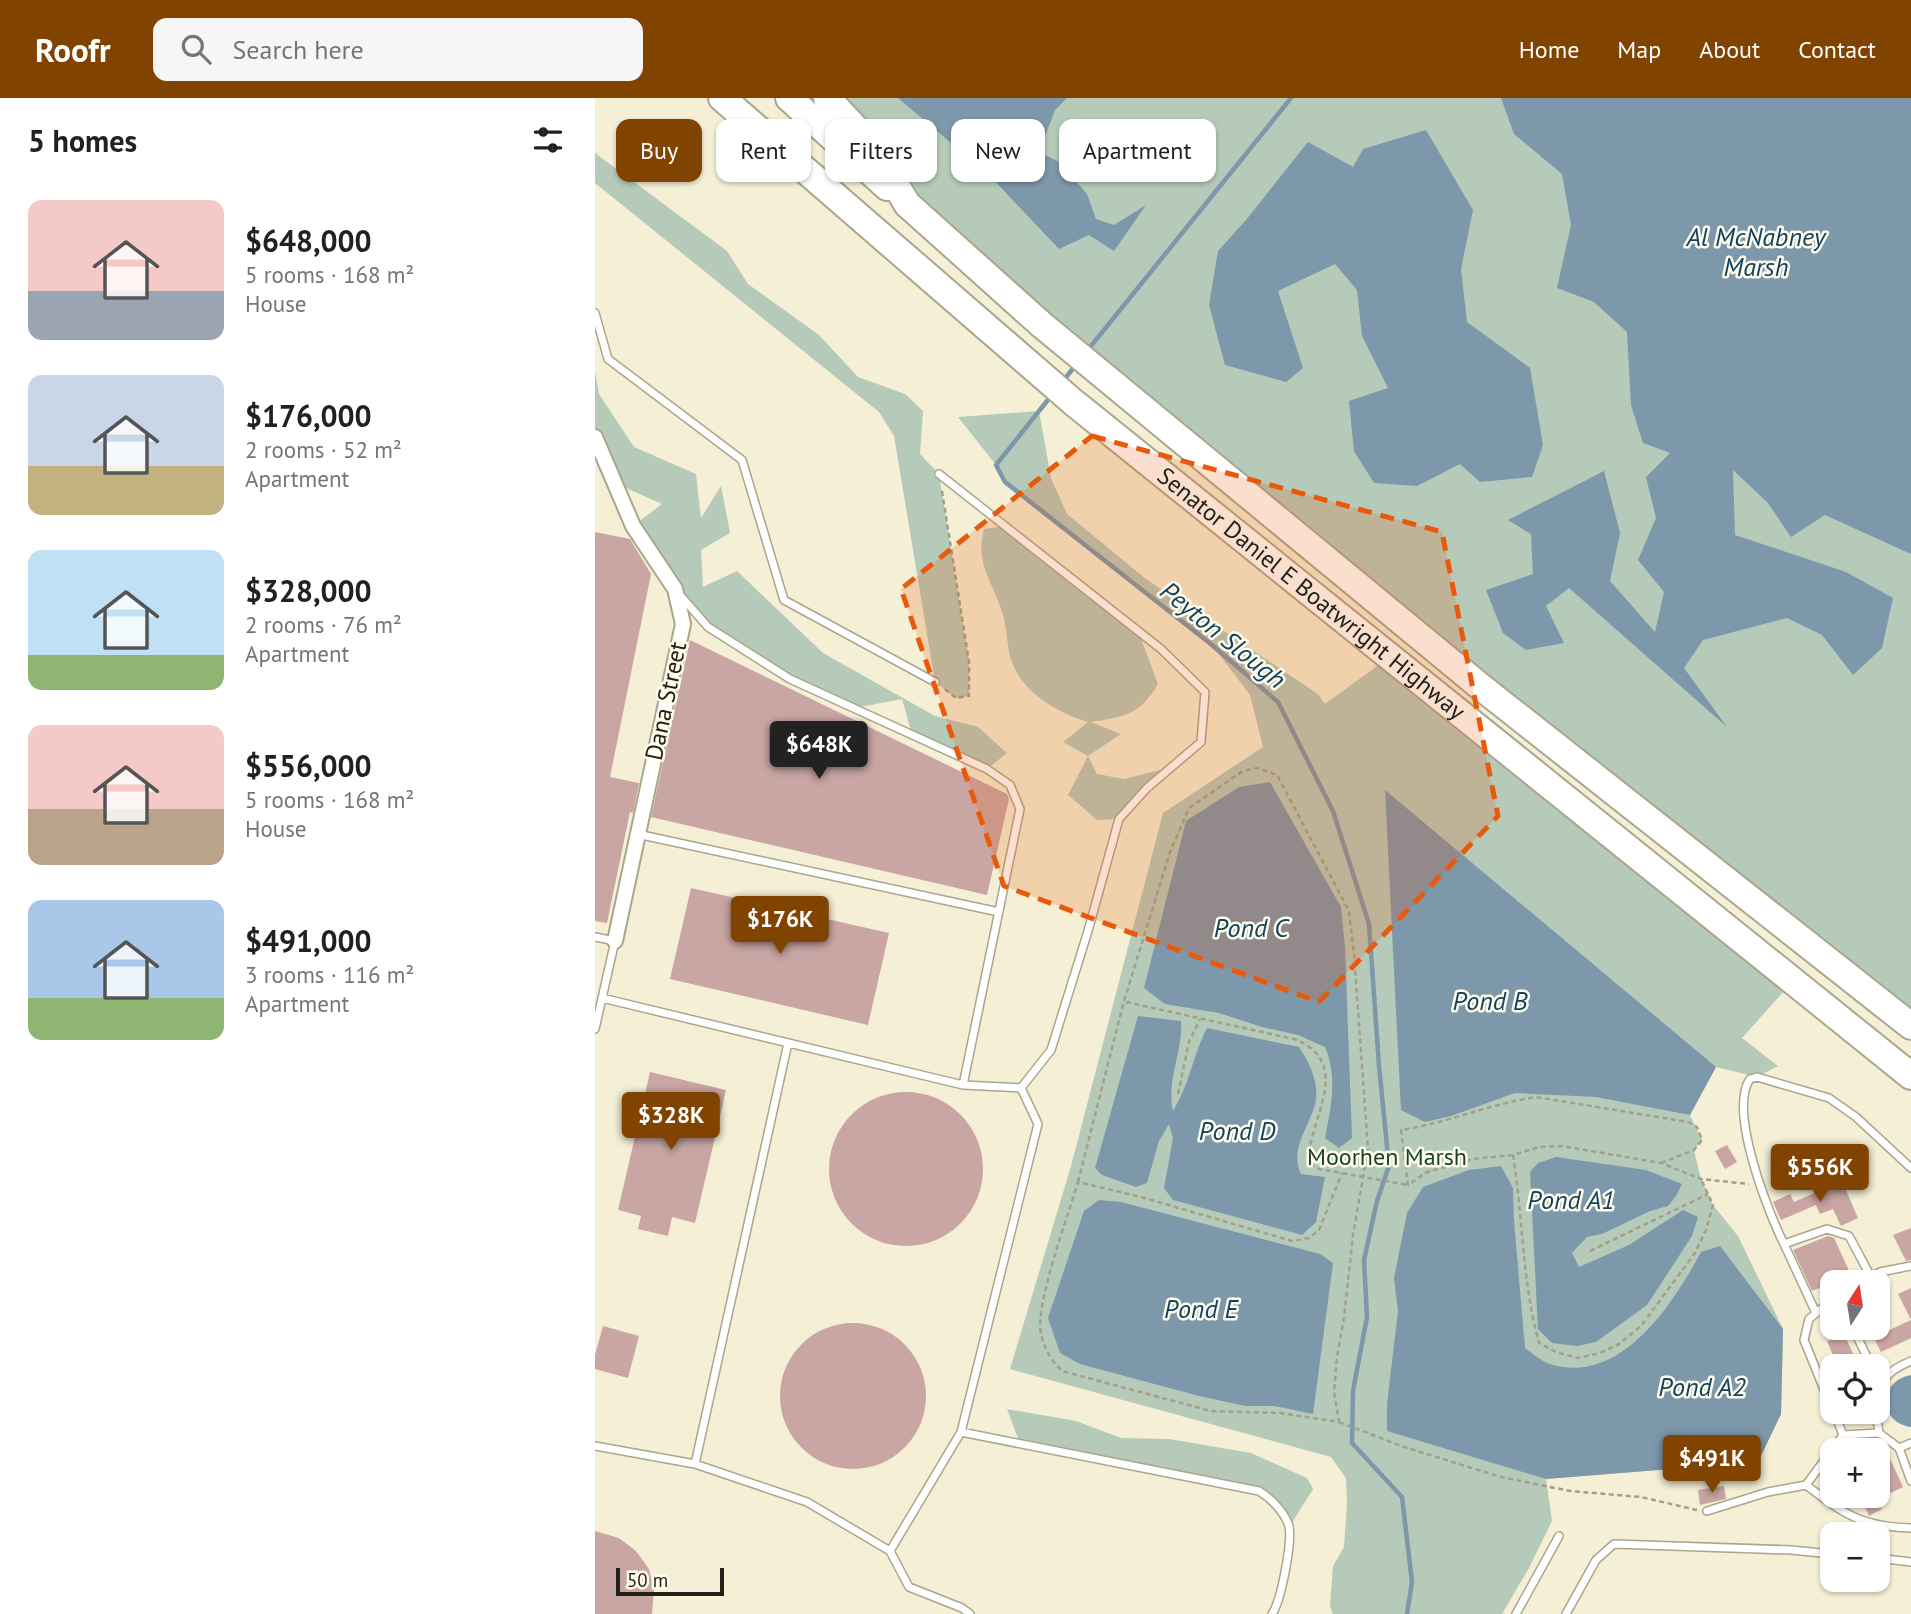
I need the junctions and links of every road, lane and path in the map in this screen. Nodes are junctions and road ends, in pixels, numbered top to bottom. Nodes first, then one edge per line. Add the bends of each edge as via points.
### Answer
1 (699, 98) edge
2 (722, 98) edge
3 (789, 98) edge
4 (827, 98) edge
5 (907, 204) junction
6 (847, 206) junction
7 (595, 313) edge
8 (595, 437) edge
9 (939, 474) joint
10 (675, 589) junction
11 (935, 682) joint
12 (637, 834) junction
13 (999, 912) junction
14 (595, 937) edge
15 (615, 941) junction
16 (602, 998) junction
17 (1125, 1001) junction
18 (1200, 1019) junction
19 (1911, 1026) edge
20 (595, 1029) edge
21 (788, 1043) junction
22 (1911, 1076) edge
23 (963, 1085) junction
24 (1021, 1088) junction
25 (1178, 1094) dead end
26 (1513, 1155) junction
27 (1661, 1163) junction
28 (1911, 1167) edge
29 (1342, 1173) junction
30 (1365, 1176) junction
31 (1701, 1179) junction
32 (1078, 1182) junction
33 (1408, 1185) junction
34 (1759, 1185) junction
35 (1708, 1194) junction
36 (1784, 1244) junction
37 (1590, 1251) dead end
38 (1911, 1266) edge
39 (1867, 1270) edge
40 (1890, 1270) edge
41 (1820, 1310) edge
42 (1816, 1313) junction
43 (1911, 1361) edge
44 (1890, 1372) edge
45 (1820, 1379) edge
46 (1339, 1422) junction
47 (1838, 1424) edge
48 (1878, 1424) edge
49 (961, 1432) junction
50 (1879, 1433) junction
51 (1843, 1435) junction
52 (1911, 1443) edge
53 (595, 1446) edge
54 (1899, 1448) junction
55 (695, 1464) junction
56 (1911, 1480) edge
57 (1806, 1485) junction
58 (1707, 1511) joint
59 (1911, 1528) edge
60 (1559, 1536) dead end
61 (890, 1551) junction
62 (1820, 1553) edge
63 (1890, 1559) edge
64 (1911, 1562) edge
65 (970, 1614) edge
66 (1272, 1614) edge
67 (1517, 1614) edge
68 (1566, 1614) edge

1 - 6 highway
2 - 6 highway, Senator Daniel E Boatwright Highway
3 - 5 highway
4 - 5 highway via 874,148
5 - 19 highway, Senator Daniel E Boatwright Highway via 1064,343 1313,551
6 - 22 highway, Senator Daniel E Boatwright Highway via 1073,402
7 - 11 lane via 608,359 743,460 784,600
8 - 10 street, Dana Street via 633,526
9 - 11 path via 969,662 969,696 956,698
9 - 24 lane via 1161,649 1205,692 1201,742 1119,819 1051,1050
10 - 12 street, Dana Street via 683,624
10 - 13 lane via 708,627 759,661 987,769 1010,785 1020,809
12 - 13 lane
12 - 15 street, Dana Street
13 - 23 lane
14 - 15 lane
15 - 16 lane
16 - 20 lane
16 - 21 lane
17 - 18 path
17 - 30 path via 1170,852 1189,808 1243,771 1257,768 1277,775 1349,911 1368,1149
17 - 32 path
18 - 25 path via 1189,1042
18 - 29 path via 1294,1039 1317,1051 1325,1095 1308,1146 1308,1162
21 - 23 lane
21 - 55 lane
23 - 24 lane
24 - 49 lane via 1038,1124
26 - 27 path via 1562,1146
26 - 33 path via 1450,1165 1427,1172
26 - 35 path via 1532,1318 1539,1343 1578,1358 1619,1344 1641,1326 1695,1252 1713,1205
27 - 31 path
27 - 33 path via 1694,1150 1702,1140 1696,1127 1536,1097 1401,1130
28 - 34 lane via 1829,1098 1756,1077 1744,1087 1744,1097
29 - 30 path
29 - 32 path via 1319,1230 1310,1238 1292,1241
30 - 33 path
30 - 46 path via 1337,1357 1334,1392
31 - 34 path
31 - 35 path
32 - 46 path via 1041,1309 1041,1335 1062,1371 1211,1411 1280,1413
34 - 36 lane
35 - 37 path
36 - 39 lane via 1827,1229 1849,1236
36 - 42 lane
38 - 40 lane
41 - 42 lane
42 - 45 lane via 1809,1319 1804,1340
43 - 44 lane
46 - 58 path via 1501,1477
47 - 51 lane
48 - 50 lane
49 - 61 lane
49 - 66 lane via 1259,1491 1274,1501 1290,1526 1286,1573
50 - 51 lane
50 - 54 lane
51 - 57 lane
52 - 54 lane
53 - 55 lane
54 - 56 lane
55 - 61 lane via 807,1502
57 - 58 lane
57 - 59 lane via 1844,1514 1886,1528
60 - 67 lane
61 - 65 lane via 909,1587
62 - 68 lane via 1614,1544 1596,1559
63 - 64 lane

